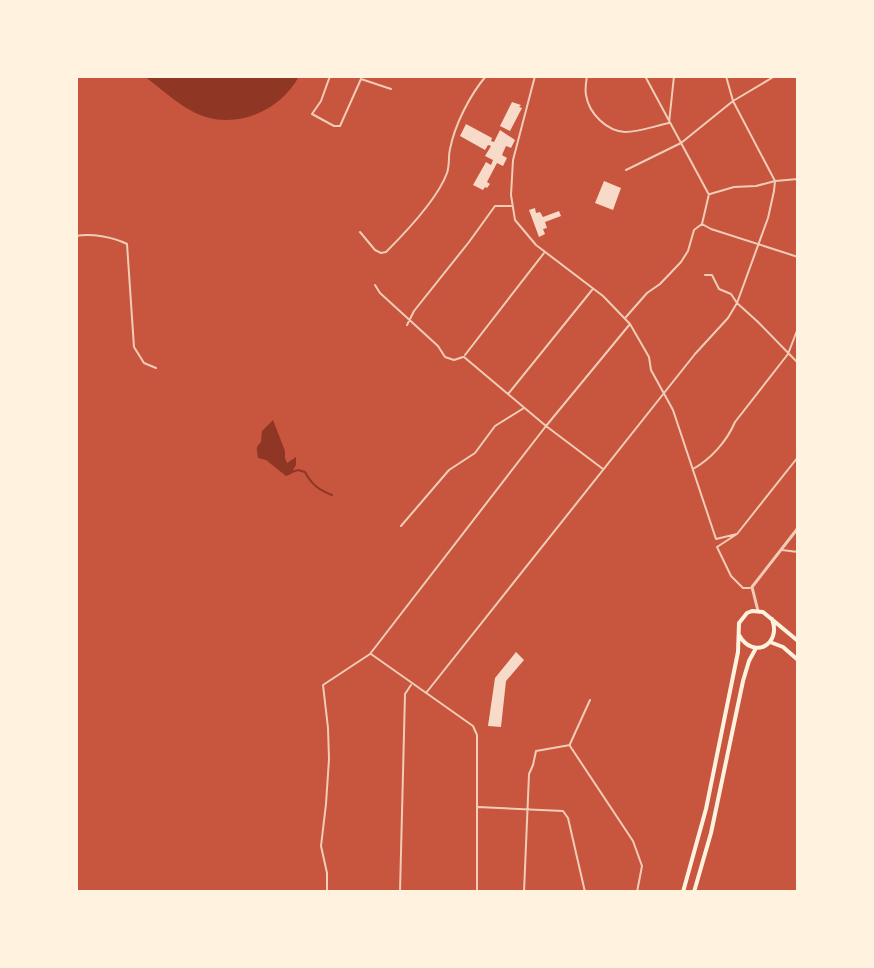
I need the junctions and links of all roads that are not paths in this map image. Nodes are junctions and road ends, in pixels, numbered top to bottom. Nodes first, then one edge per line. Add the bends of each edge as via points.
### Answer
1 (330, 76) edge
2 (535, 76) edge
3 (587, 76) edge
4 (645, 76) edge
5 (674, 76) edge
6 (726, 76) edge
7 (775, 76) edge
8 (484, 77) edge
9 (391, 89) dead end
10 (733, 101) junction
11 (669, 123) junction
12 (681, 143) junction
13 (626, 170) dead end
14 (798, 179) edge
15 (775, 181) junction
16 (709, 194) junction
17 (512, 206) junction
18 (702, 224) junction
19 (360, 232) dead end
20 (76, 236) edge
21 (759, 243) junction
22 (545, 252) junction
23 (798, 257) edge
24 (705, 275) dead end
25 (375, 285) dead end
26 (593, 289) junction
27 (737, 303) junction
28 (625, 317) junction
29 (409, 319) junction
30 (630, 324) junction
31 (407, 325) dead end
32 (798, 328) edge
33 (788, 354) junction
34 (464, 357) junction
35 (798, 363) edge
36 (156, 368) dead end
37 (665, 393) junction
38 (508, 395) junction
39 (525, 408) junction
40 (546, 426) junction
41 (798, 457) edge
42 (603, 469) junction
43 (692, 470) junction
44 (401, 526) dead end
45 (798, 528) edge
46 (737, 534) junction
47 (780, 550) junction
48 (798, 552) edge
49 (752, 587) junction
50 (758, 611) junction
51 (768, 615) junction
52 (739, 635) junction
53 (798, 641) edge
54 (770, 642) junction
55 (756, 648) junction
56 (370, 654) junction
57 (798, 660) edge
58 (411, 684) junction
59 (426, 693) junction
60 (590, 700) dead end
61 (570, 745) junction
62 (478, 807) junction
63 (528, 808) junction
64 (327, 892) edge
65 (400, 892) edge
66 (477, 892) edge
67 (524, 892) edge
68 (585, 892) edge
69 (637, 892) edge
70 (683, 892) edge
71 (694, 892) edge

1 - 9 street via 312,114 334,126 340,126 361,79
2 - 17 street via 513,160
3 - 11 street via 586,95 604,124 628,132
4 - 11 street
5 - 11 street
6 - 10 street
7 - 10 street
8 - 19 street via 456,131 447,174 427,206 386,252 375,250
10 - 12 street
10 - 15 street
11 - 12 street
12 - 13 street
12 - 16 street
14 - 15 street
15 - 16 street
15 - 21 street
16 - 18 street
17 - 22 street via 515,220
17 - 29 street via 495,206
18 - 21 street
18 - 28 street via 694,230 681,263
20 - 36 street via 127,244 134,347 144,363
21 - 23 street
21 - 27 street
22 - 26 street
22 - 34 street
24 - 27 street via 712,275 719,289
25 - 29 street
26 - 28 street
26 - 38 street
27 - 33 street
27 - 37 street
28 - 30 street
29 - 31 street
29 - 34 street via 447,358
30 - 37 street
30 - 40 street
32 - 33 street
33 - 35 street
33 - 43 street via 707,461
34 - 38 street
37 - 42 street
37 - 43 street
38 - 39 street
39 - 40 street
39 - 44 street via 495,426
40 - 42 street
40 - 56 street
41 - 46 street
42 - 59 street
43 - 46 street via 716,539
45 - 47 street
46 - 49 street via 717,547 731,576 743,588
47 - 48 street
47 - 49 street
49 - 50 street
50 - 51 main road
50 - 52 main road via 742,617
51 - 53 main road
51 - 54 main road via 775,628
52 - 55 main road
52 - 70 main road via 706,809
54 - 55 main road
54 - 57 main road
55 - 71 main road via 743,681
56 - 58 street
56 - 64 street via 323,685 329,759 321,846
58 - 59 street
58 - 65 street via 405,694
59 - 62 street via 473,726
60 - 61 street
61 - 63 street via 536,751
61 - 69 street via 633,841 642,866
62 - 63 street
62 - 66 street
63 - 67 street
63 - 68 street via 567,815

